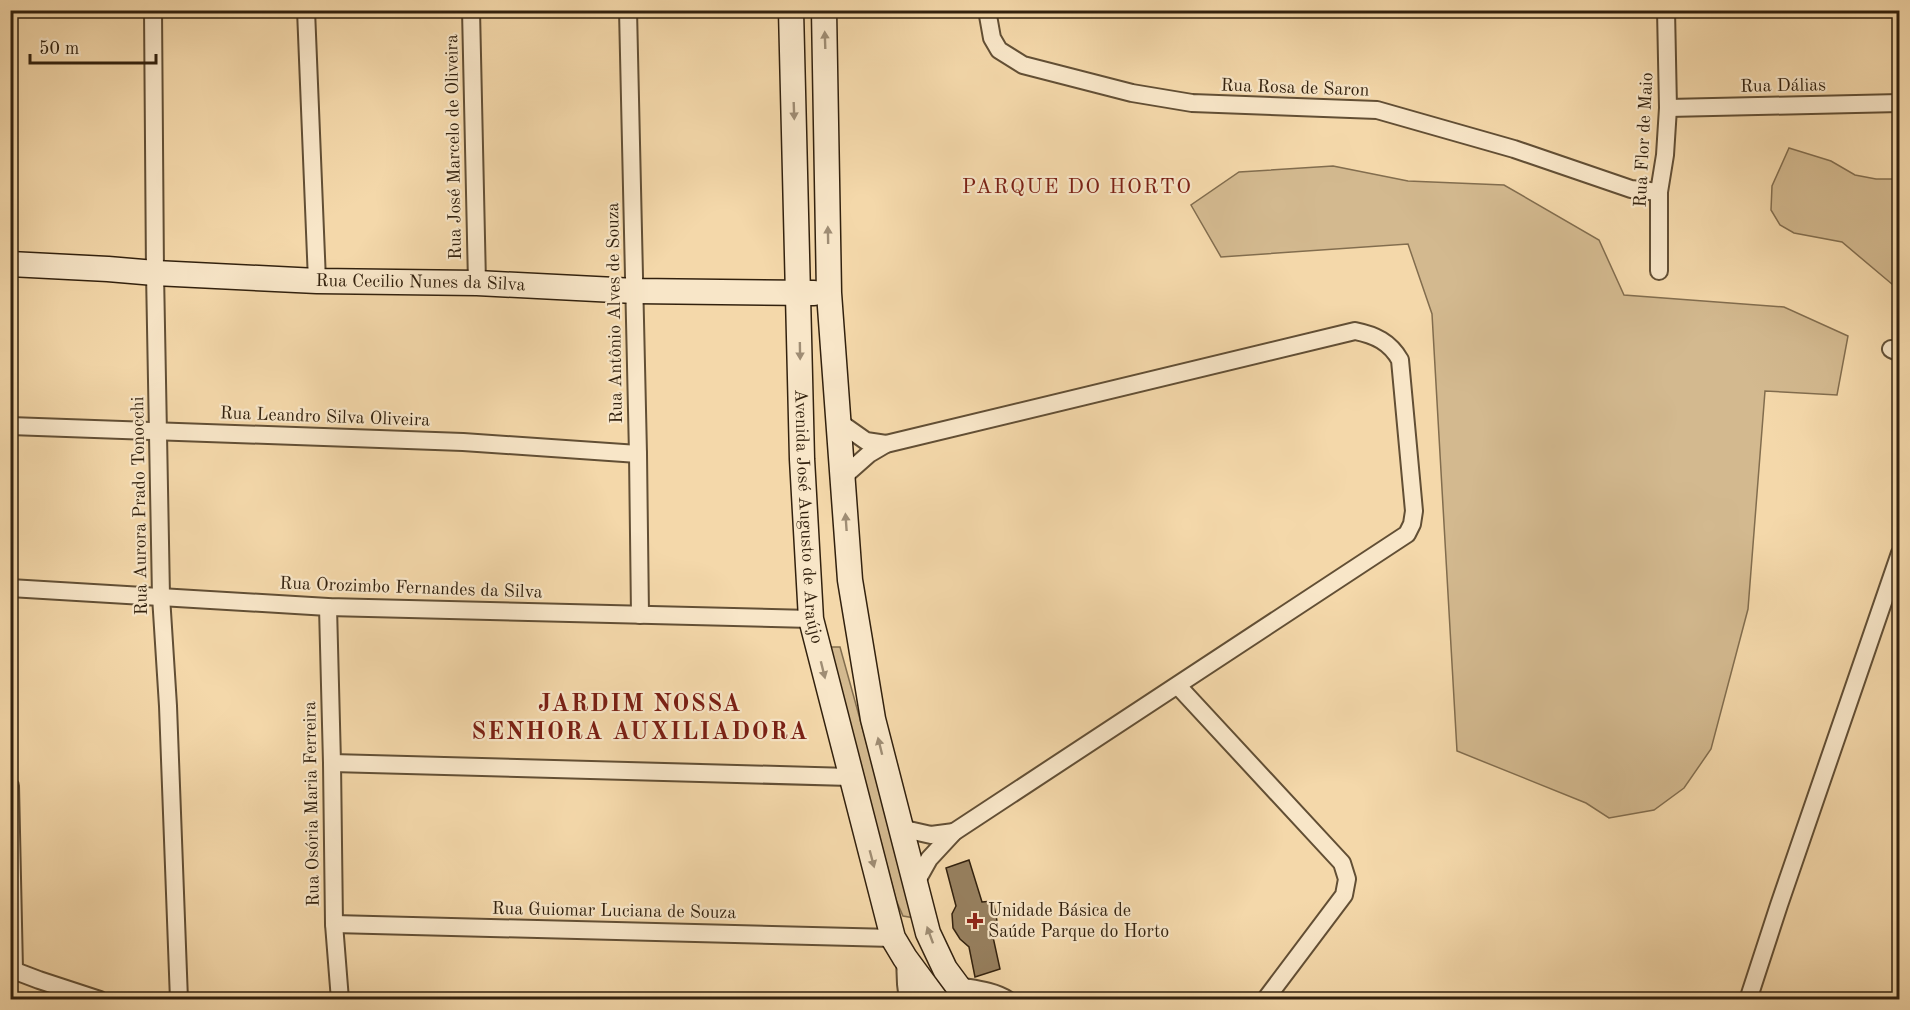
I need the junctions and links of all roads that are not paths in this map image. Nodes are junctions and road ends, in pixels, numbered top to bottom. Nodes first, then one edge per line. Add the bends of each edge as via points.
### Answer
1 (153, 10) edge
2 (306, 10) edge
3 (471, 10) edge
4 (628, 10) edge
5 (791, 10) edge
6 (824, 10) edge
7 (987, 10) edge
8 (1666, 10) edge
9 (1899, 103) edge
10 (1668, 108) junction
11 (1659, 192) junction
12 (10, 264) edge
13 (1659, 271) dead end
14 (155, 273) junction
15 (317, 281) junction
16 (477, 283) junction
17 (635, 291) junction
18 (816, 293) junction
19 (839, 422) junction
20 (10, 426) edge
21 (157, 430) junction
22 (886, 444) junction
23 (638, 454) junction
24 (843, 477) junction
25 (1899, 553) edge
26 (10, 588) edge
27 (161, 596) junction
28 (328, 607) junction
29 (639, 615) junction
30 (811, 619) junction
31 (1178, 686) junction
32 (332, 763) junction
33 (850, 777) junction
34 (10, 786) edge
35 (900, 828) junction
36 (954, 832) junction
37 (915, 884) junction
38 (333, 924) junction
39 (899, 948) junction
40 (12, 970) edge
41 (963, 993) edge
42 (100, 999) edge
43 (179, 999) edge
44 (340, 999) edge
45 (908, 999) edge
46 (936, 999) edge
47 (1008, 999) edge
48 (1264, 999) edge
49 (1748, 999) edge

1 - 14 street, Rua Aurora Prado Tonocchi
2 - 15 street
3 - 16 street, Rua José Marcelo de Oliveira
4 - 17 street, Rua Antônio Alves de Souza
5 -> 18 street, Avenida José Augusto de Araújo
18 -> 6 street, Avenida José Augusto de Araújo
7 - 11 street, Rua Rosa de Saron via 992,38 999,50 1023,65 1142,95 1192,103 1377,110 1514,149 1631,189
8 - 10 street, Rua Flor de Maio
9 - 10 street, Rua Dálias
10 - 11 street, Rua Flor de Maio
11 - 13 street, Rua Flor de Maio
12 - 14 street, Rua Cecilio Nunes da Silva
14 - 15 street, Rua Cecilio Nunes da Silva
14 - 21 street, Rua Aurora Prado Tonocchi
15 - 16 street, Rua Cecilio Nunes da Silva
16 - 17 street, Rua Cecilio Nunes da Silva
17 - 18 street, Rua Cecilio Nunes da Silva
17 - 23 street, Rua Antônio Alves de Souza
18 - 19 street, Avenida José Augusto de Araújo
18 -> 30 street, Avenida José Augusto de Araújo via 802,459
19 - 22 street via 866,441
19 - 24 street, Avenida José Augusto de Araújo
20 - 21 street, Rua Leandro Silva Oliveira
21 - 23 street, Rua Leandro Silva Oliveira via 463,442
21 - 27 street, Rua Aurora Prado Tonocchi
22 - 24 street via 868,454
22 - 31 street via 1355,331 1372,334 1394,349 1400,360 1414,511 1407,534
23 - 29 street, Rua Antônio Alves de Souza
35 -> 24 street, Avenida José Augusto de Araújo via 860,647 850,580
25 - 49 street
26 - 27 street, Rua Orozimbo Fernandes da Silva
27 - 28 street, Rua Orozimbo Fernandes da Silva
27 - 43 street, Rua Aurora Prado Tonocchi
28 - 29 street, Rua Orozimbo Fernandes da Silva
28 - 32 street, Rua Osória Maria Ferreira
29 - 30 street, Rua Orozimbo Fernandes da Silva
30 -> 33 street, Avenida José Augusto de Araújo
31 - 36 street
31 - 48 street via 1342,863 1347,879 1344,896
32 - 33 street
32 - 38 street, Rua Osória Maria Ferreira
33 -> 39 street, Avenida José Augusto de Araújo
34 - 40 street
35 - 36 street via 932,835
35 - 37 street, Avenida José Augusto de Araújo
36 - 37 street
41 -> 37 street, Avenida José Augusto de Araújo via 945,969 928,933
38 - 39 street, Rua Guiomar Luciana de Souza
38 - 44 street, Rua Osória Maria Ferreira
39 - 45 street
39 - 46 street, Avenida José Augusto de Araújo
40 - 42 street
41 - 47 street via 985,991

